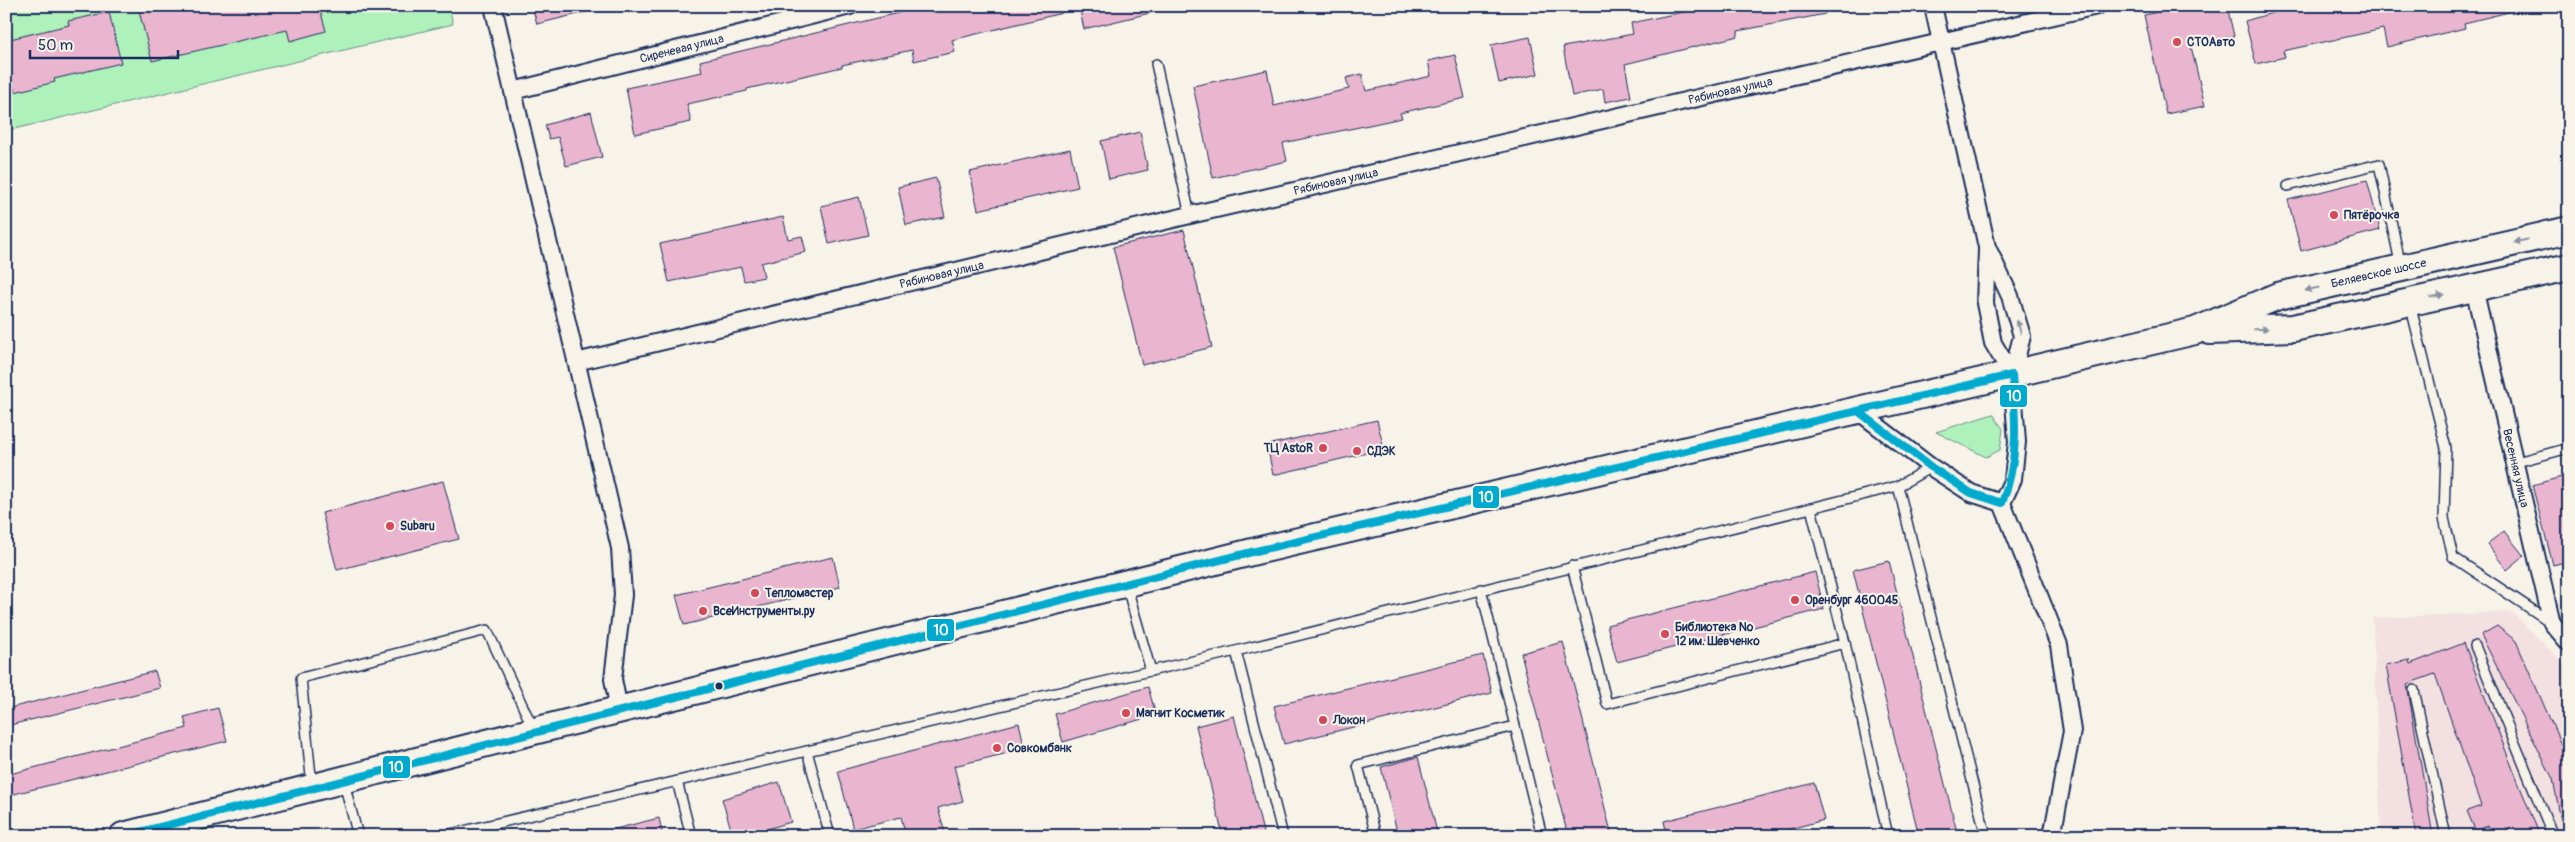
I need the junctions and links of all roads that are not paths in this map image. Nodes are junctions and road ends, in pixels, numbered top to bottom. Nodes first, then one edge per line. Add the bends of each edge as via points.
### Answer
1 (493, 6) edge
2 (850, 6) edge
3 (1933, 6) edge
4 (2097, 6) edge
5 (1942, 43) junction
6 (1156, 64) dead end
7 (513, 91) junction
8 (2288, 186) dead end
9 (1190, 215) junction
10 (2569, 230) edge
11 (1987, 247) junction
12 (2569, 267) edge
13 (2402, 270) junction
14 (2474, 288) junction
15 (2410, 302) junction
16 (2195, 331) junction
17 (576, 362) junction
18 (2012, 374) junction
19 (1858, 411) junction
20 (2569, 448) edge
21 (2513, 463) junction
22 (1931, 467) junction
23 (1898, 486) junction
24 (2002, 503) junction
25 (1810, 508) junction
26 (1572, 566) junction
27 (1126, 584) junction
28 (1481, 589) junction
29 (2552, 623) junction
30 (1845, 643) junction
31 (2569, 643) edge
32 (2475, 646) dead end
33 (1236, 651) junction
34 (1151, 671) junction
35 (2414, 690) dead end
36 (619, 710) junction
37 (1515, 726) junction
38 (534, 731) junction
39 (807, 751) junction
40 (343, 779) junction
41 (677, 781) junction
42 (312, 787) junction
43 (447, 835) edge
44 (123, 836) edge
45 (358, 836) edge
46 (690, 836) edge
47 (830, 836) edge
48 (1283, 836) edge
49 (1376, 836) edge
50 (1542, 836) edge
51 (1888, 836) edge
52 (1986, 836) edge
53 (2052, 836) edge
54 (2446, 836) edge
55 (2553, 836) edge

1 - 7 street
2 - 7 street, Сиреневая улица
3 - 5 street
4 - 5 street, Рябиновая улица
5 - 9 street, Рябиновая улица
5 - 11 street
6 - 9 lane
7 - 17 street
8 - 13 lane via 2379,164
9 - 17 street, Рябиновая улица
10 -> 13 main road, Беляевское шоссе
11 - 18 street via 1985,303 1993,343
18 -> 11 street via 2022,336 2010,296
12 - 14 main road, Беляевское шоссе
13 -> 16 main road, Беляевское шоссе via 2278,296
15 -> 14 main road, Беляевское шоссе
14 - 21 street, Весенняя улица
16 -> 15 main road, Беляевское шоссе via 2293,328
15 - 29 lane via 2446,448 2444,518 2454,557
16 - 18 main road, Беляевское шоссе
17 - 36 street via 620,548 623,595 613,679
18 - 19 main road, Беляевское шоссе
18 - 24 street via 2017,442 2013,479
19 - 22 street
19 - 27 main road, Беляевское шоссе
20 - 21 lane
21 - 29 street, Весенняя улица
22 - 23 lane
22 - 24 street via 1971,493
23 - 25 lane
23 - 52 lane
24 - 53 street via 2059,645 2072,732
25 - 26 lane
25 - 30 lane
26 - 28 lane
26 - 30 lane via 1607,704
27 - 34 lane
27 - 36 main road, Беляевское шоссе
28 - 33 lane
28 - 37 lane
29 - 31 street, Весенняя улица
30 - 51 lane
32 - 55 lane
33 - 34 lane
33 - 48 lane
34 - 39 lane
35 - 54 lane
36 - 38 main road, Беляевское шоссе
37 - 49 lane via 1358,765
37 - 50 lane
38 - 40 main road, Беляевское шоссе
38 - 42 lane via 487,630 301,678
39 - 41 lane
39 - 47 lane
40 - 42 main road, Беляевское шоссе
40 - 45 lane
41 - 43 lane
41 - 46 lane
42 - 44 main road, Беляевское шоссе

